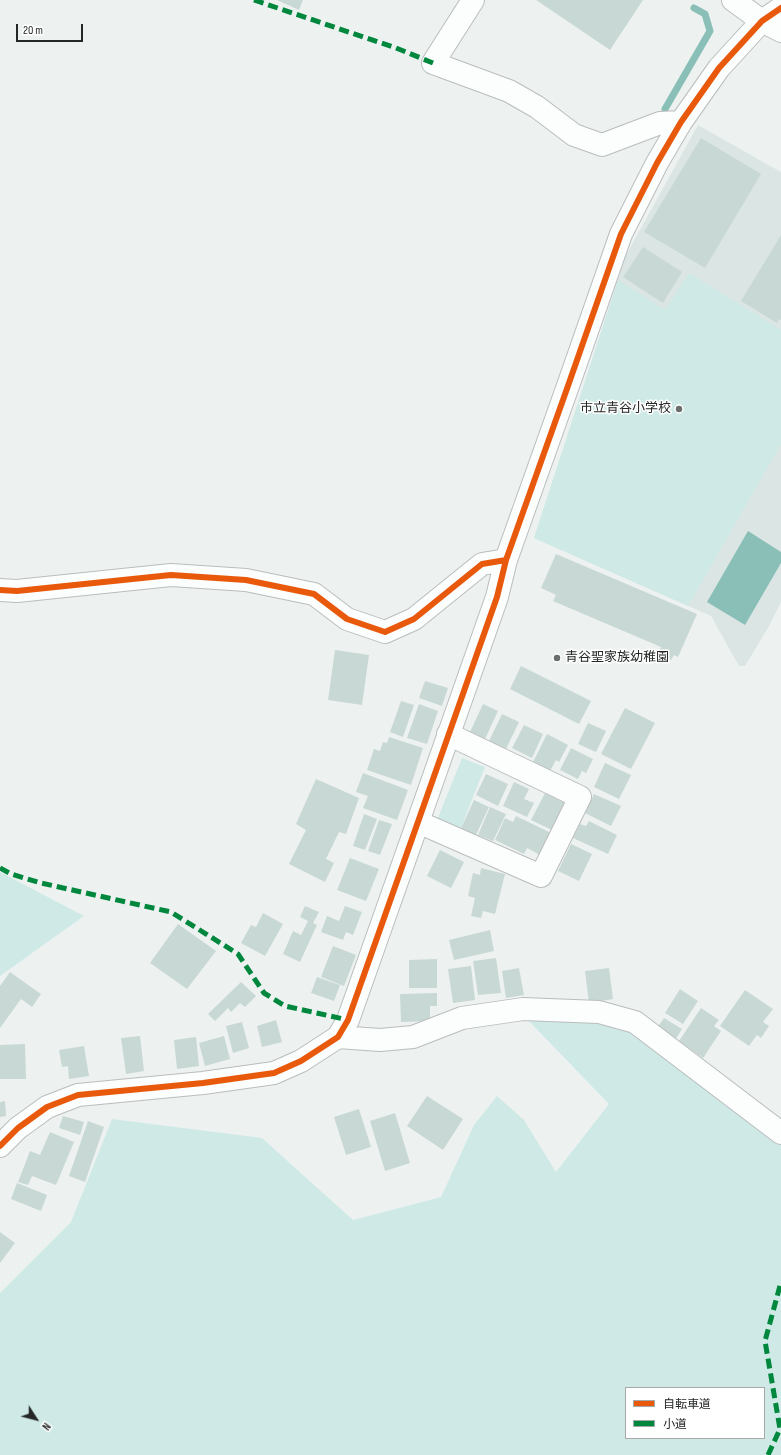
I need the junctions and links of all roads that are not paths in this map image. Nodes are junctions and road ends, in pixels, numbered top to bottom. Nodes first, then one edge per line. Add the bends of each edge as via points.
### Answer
1 (473, 0) edge
2 (733, 0) edge
3 (781, 8) edge
4 (762, 21) junction
5 (781, 31) edge
6 (680, 122) junction
7 (506, 560) junction
8 (0, 590) edge
9 (448, 734) junction
10 (418, 822) junction
11 (338, 1037) junction
12 (781, 1132) edge
13 (0, 1146) edge

1 - 6 street via 433,64 509,91 537,107 574,135 602,145 660,123
2 - 4 street
3 - 4 street
4 - 5 street
4 - 6 street via 719,68
6 - 7 street via 621,234
7 - 8 street via 482,564 414,619 385,632 347,619 314,594 246,580 171,575 18,591
7 - 9 street via 497,597
9 - 10 street
9 - 10 street via 580,796 541,876
10 - 11 street via 348,1020
11 - 12 street via 380,1040 413,1037 462,1018 523,1009 599,1012 635,1022
11 - 13 street via 301,1061 274,1073 203,1084 78,1095 47,1107 18,1128

